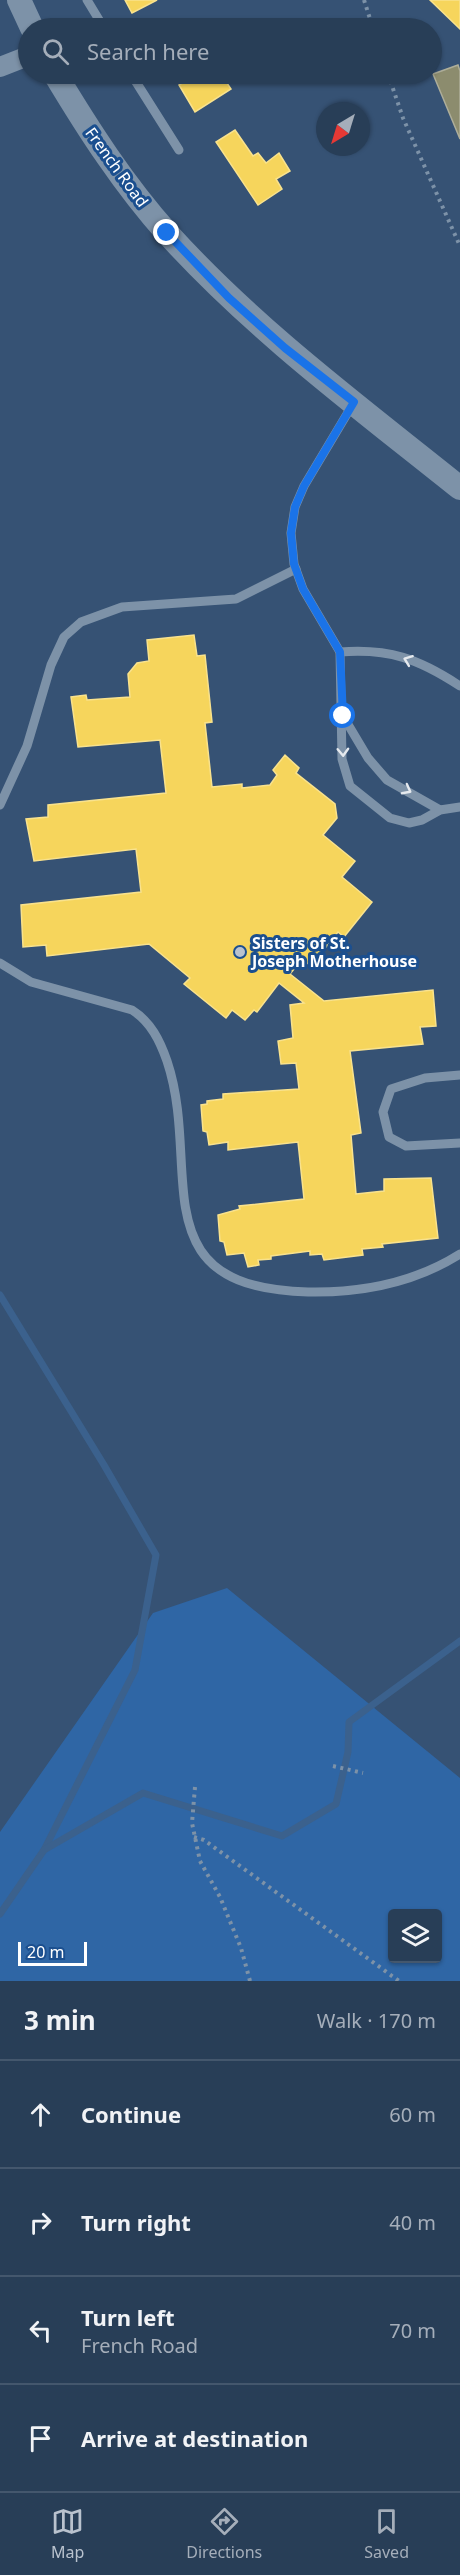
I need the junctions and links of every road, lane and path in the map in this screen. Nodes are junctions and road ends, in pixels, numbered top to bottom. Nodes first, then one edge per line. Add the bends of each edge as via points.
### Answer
1 (19, 0) edge
2 (87, 0) edge
3 (364, 0) edge
4 (27, 18) edge
5 (98, 18) edge
6 (370, 18) edge
7 (18, 60) edge
8 (0, 67) edge
9 (62, 84) edge
10 (137, 84) edge
11 (391, 84) edge
12 (179, 150) dead end
13 (460, 246) edge
14 (354, 402) junction
15 (460, 488) edge
16 (296, 569) junction
17 (340, 652) junction
18 (460, 686) edge
19 (343, 716) junction
20 (0, 805) edge
21 (460, 807) edge
22 (440, 810) junction
23 (0, 963) edge
24 (460, 1075) edge
25 (460, 1143) edge
26 (460, 1254) edge
27 (333, 1766) dead end
28 (361, 1772) dead end
29 (195, 1786) dead end
30 (194, 1837) junction
31 (250, 1981) edge
32 (399, 1981) edge

1 - 4 street
2 - 5 lane
3 - 6 path
7 - 8 street
9 - 14 street, French Road via 123,178 167,233 229,298
10 - 12 lane
11 - 13 path
14 - 15 street, French Road
14 - 16 lane via 295,507 291,533
16 - 17 lane via 303,589
16 - 20 lane via 236,599 122,607 81,622 64,637 51,665 27,746
18 -> 17 lane via 404,657 371,650
17 - 19 lane
19 -> 22 lane via 368,758 387,780
19 -> 22 lane via 342,759 350,786 390,818 409,823
21 - 22 lane
23 - 26 lane via 31,982 132,1010 143,1017 160,1041 175,1086 189,1226 209,1262 228,1275 266,1289 359,1290 417,1277
24 - 25 lane via 425,1078 391,1089 383,1112 389,1137 406,1146
27 - 28 path
29 - 30 path
30 - 31 path via 200,1861 241,1948
30 - 32 path via 204,1840

